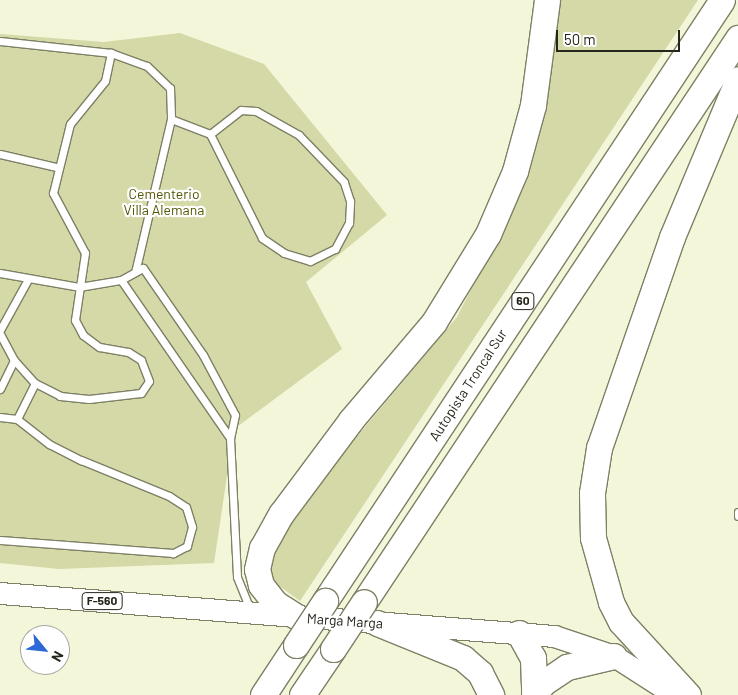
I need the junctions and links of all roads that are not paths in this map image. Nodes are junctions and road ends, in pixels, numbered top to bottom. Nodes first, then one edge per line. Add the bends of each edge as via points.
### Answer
1 (547, 0) edge
2 (721, 1) edge
3 (738, 38) edge
4 (0, 41) edge
5 (111, 53) junction
6 (738, 79) edge
7 (171, 119) junction
8 (210, 134) junction
9 (0, 154) edge
10 (56, 167) junction
11 (135, 272) junction
12 (0, 273) edge
13 (121, 280) junction
14 (27, 281) junction
15 (80, 287) junction
16 (0, 332) edge
17 (14, 360) junction
18 (35, 383) junction
19 (0, 389) edge
20 (0, 417) edge
21 (18, 419) junction
22 (230, 438) junction
23 (738, 512) edge
24 (738, 516) edge
25 (0, 540) edge
26 (0, 593) edge
27 (251, 612) junction
28 (297, 617) junction
29 (377, 623) junction
30 (518, 633) junction
31 (333, 649) junction
32 (614, 656) junction
33 (534, 694) edge
34 (263, 695) edge
35 (302, 695) edge
36 (314, 695) edge
37 (491, 695) edge
38 (675, 695) edge
39 (688, 695) edge

1 - 28 highway via 533,105 515,171 488,234 434,322 351,420 281,514 262,548 257,569 261,585 275,603
2 - 34 highway, Autopista Troncal Sur / 60, bridge
3 - 31 highway, 60, bridge
4 - 5 lane
5 - 7 lane via 147,66 170,88
5 - 10 lane via 105,81 70,124
6 - 39 highway via 672,237 601,441 592,493 593,538 621,622
7 - 8 lane
7 - 11 lane
8 - 8 lane via 262,238 284,253 310,261 335,249 349,223 350,201 344,182 299,135 256,111 241,110
9 - 10 lane
10 - 15 lane via 53,193 85,253
11 - 13 lane
11 - 22 lane via 143,268 203,355 235,415
12 - 14 lane
13 - 15 lane
13 - 22 lane
14 - 15 lane
14 - 16 lane
15 - 18 lane via 75,320 83,335 98,346 128,352 141,360 149,381 141,393 89,399 60,396
16 - 17 lane
17 - 18 lane
17 - 19 lane
18 - 21 lane
20 - 21 lane
21 - 25 lane via 50,444 81,460 170,496 186,507 192,527 187,546 173,553
22 - 27 lane via 237,577
23 - 24 lane
26 - 27 main road, Marga Marga / F-560
27 - 28 main road, Marga Marga
28 - 29 main road, Marga Marga
29 - 30 main road, Marga Marga
29 - 37 highway via 463,658 480,673
30 - 32 main road, Marga Marga via 562,638
30 - 33 highway via 533,658
31 - 35 highway, 60
31 - 36 highway
32 - 33 highway via 567,667
32 - 38 main road, Marga Marga

